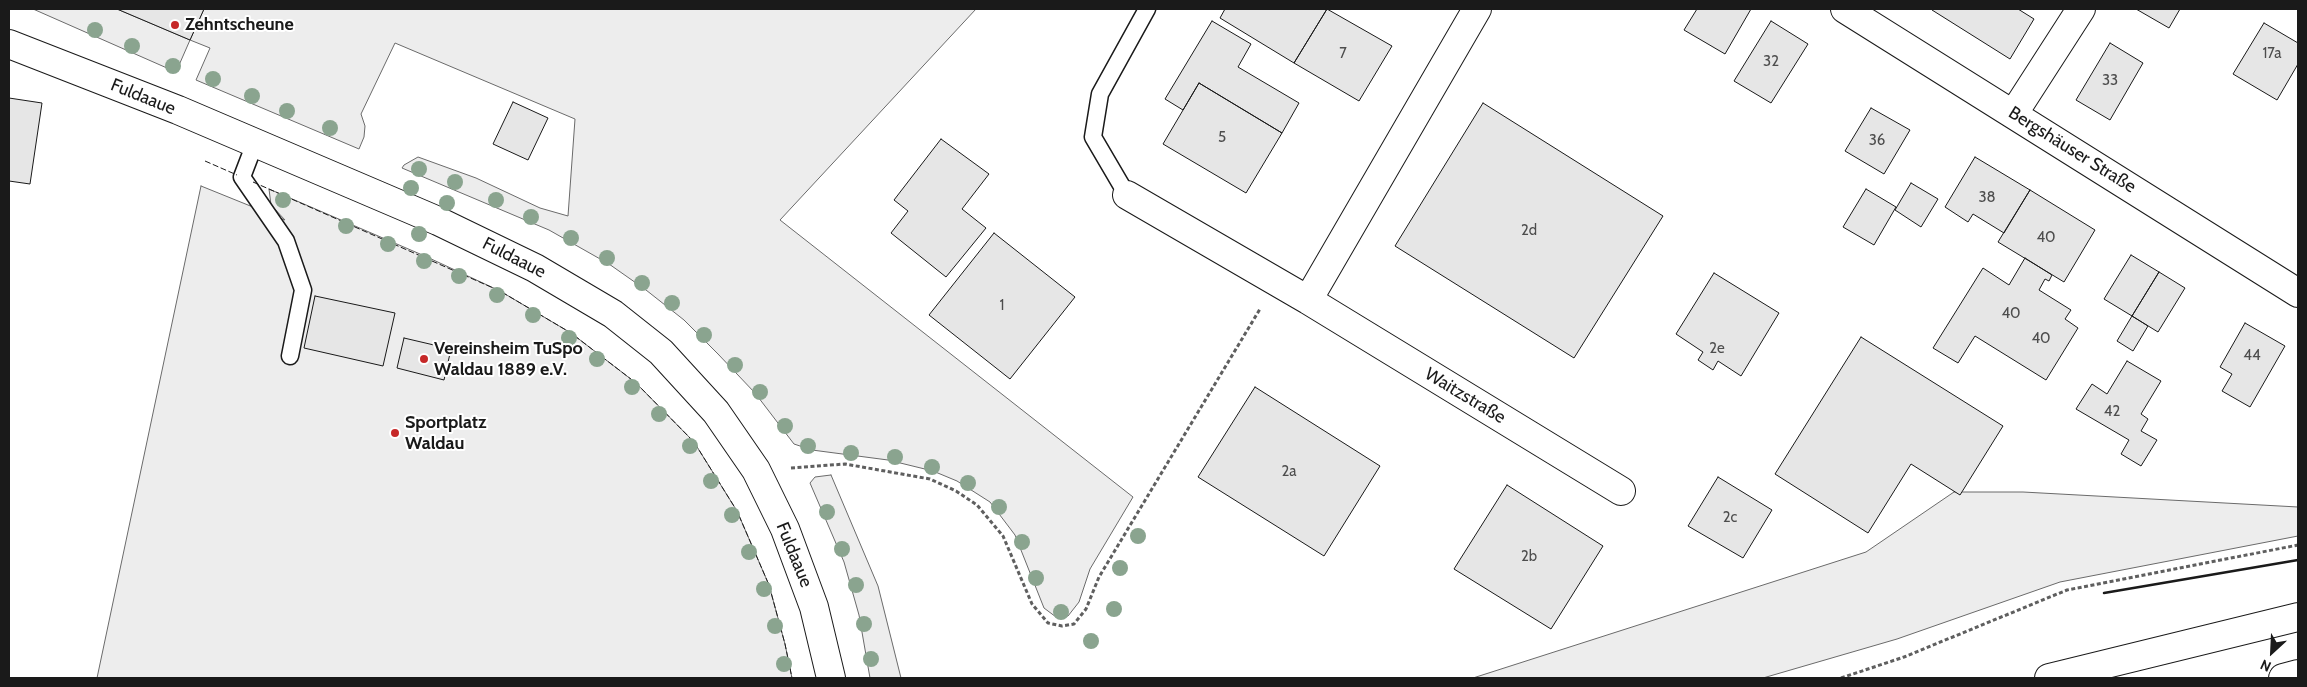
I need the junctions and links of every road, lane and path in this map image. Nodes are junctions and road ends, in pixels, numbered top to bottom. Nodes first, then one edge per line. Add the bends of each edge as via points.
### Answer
1 (1147, 9) edge
2 (1477, 9) edge
3 (1845, 9) edge
4 (2081, 9) edge
5 (9, 44) edge
6 (2014, 113) junction
7 (255, 143) junction
8 (1127, 196) joint
9 (1276, 282) junction
10 (2298, 293) edge
11 (1308, 300) junction
12 (290, 356) dead end
13 (756, 470) junction
14 (1621, 491) dead end
15 (2298, 545) edge
16 (2298, 617) edge
17 (2298, 674) edge
18 (831, 678) edge
19 (1841, 678) edge
20 (2049, 678) edge
21 (2283, 678) edge

1 - 8 lane via 1100,94 1093,137
2 - 11 street
3 - 6 street, Bergshäuser Straße
4 - 6 street
5 - 7 street, Fuldaaue
6 - 10 street, Bergshäuser Straße
7 - 12 lane via 242,177 286,241 303,290
7 - 13 street, Fuldaaue via 438,220 535,268 613,314 661,352 716,412
8 - 9 street, Waitzstraße
9 - 11 street, Waitzstraße
9 - 13 path via 1099,576 1086,609 1074,624 1048,623 1032,604 1003,536 977,505 956,491 930,479 845,464
11 - 14 street, Waitzstraße
13 - 18 street, Fuldaaue via 785,529 814,607
15 - 19 path via 2067,590 1904,657
16 - 20 street
17 - 21 street

